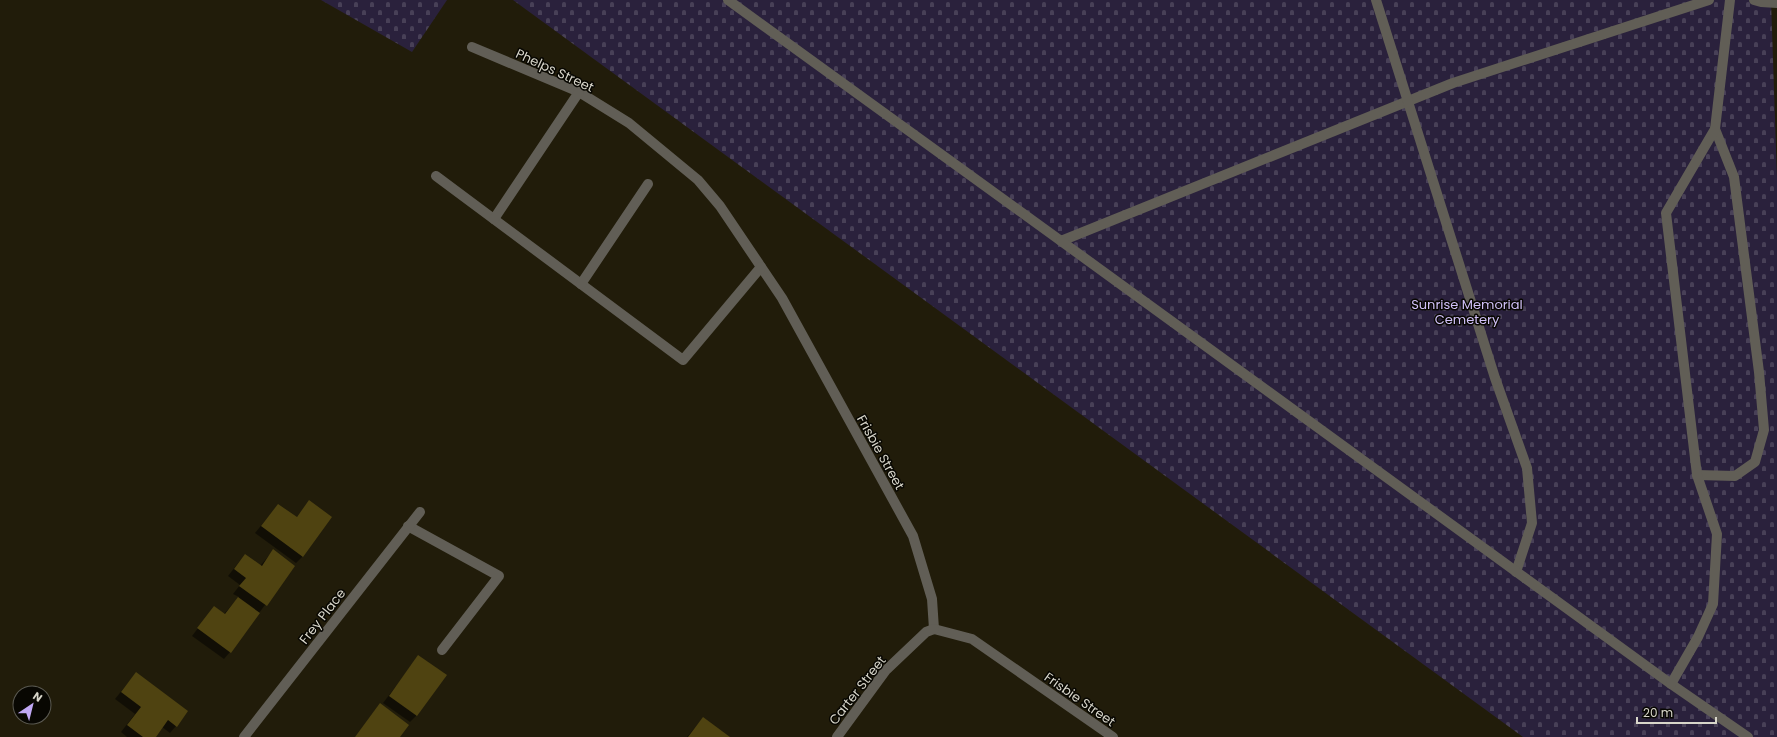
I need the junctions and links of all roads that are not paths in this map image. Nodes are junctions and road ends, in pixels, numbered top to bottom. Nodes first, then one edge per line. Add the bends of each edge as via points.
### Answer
1 (728, 0) edge
2 (1376, 0) edge
3 (1709, 0) edge
4 (1730, 0) edge
5 (1754, 0) edge
6 (1777, 3) edge
7 (472, 47) dead end
8 (579, 92) junction
9 (1407, 101) junction
10 (1715, 129) junction
11 (644, 136) joint
12 (436, 176) dead end
13 (648, 184) dead end
14 (494, 219) junction
15 (1061, 241) junction
16 (760, 267) junction
17 (581, 284) junction
18 (1697, 475) junction
19 (420, 512) dead end
20 (408, 526) junction
21 (1516, 572) junction
22 (934, 629) junction
23 (442, 650) dead end
24 (1671, 684) junction
25 (244, 737) edge
26 (837, 737) edge
27 (1113, 737) edge
28 (1748, 737) edge

1 - 15 street
2 - 9 street
3 - 9 street via 1453,83
4 - 10 street
5 - 6 street
7 - 8 street, Phelps Street
8 - 11 street, Phelps Street via 629,123
8 - 14 street
9 - 15 street
9 - 21 street via 1495,378 1527,468 1532,522
10 - 18 street via 1666,213
10 - 18 street via 1734,177 1760,372 1764,430 1755,462 1735,476
11 - 16 street, Frisbie Street via 698,180 720,206
12 - 14 street
13 - 17 street
14 - 17 street
15 - 21 street
16 - 17 street via 683,360
16 - 22 street, Frisbie Street via 782,298 913,536 932,599
18 - 24 street via 1717,534 1712,604 1698,637
19 - 20 street, Frey Place
20 - 23 street via 499,576
20 - 25 street, Frey Place
21 - 24 street
22 - 26 street, Carter Street via 926,632 886,670
22 - 27 street, Frisbie Street via 972,639
24 - 28 street

